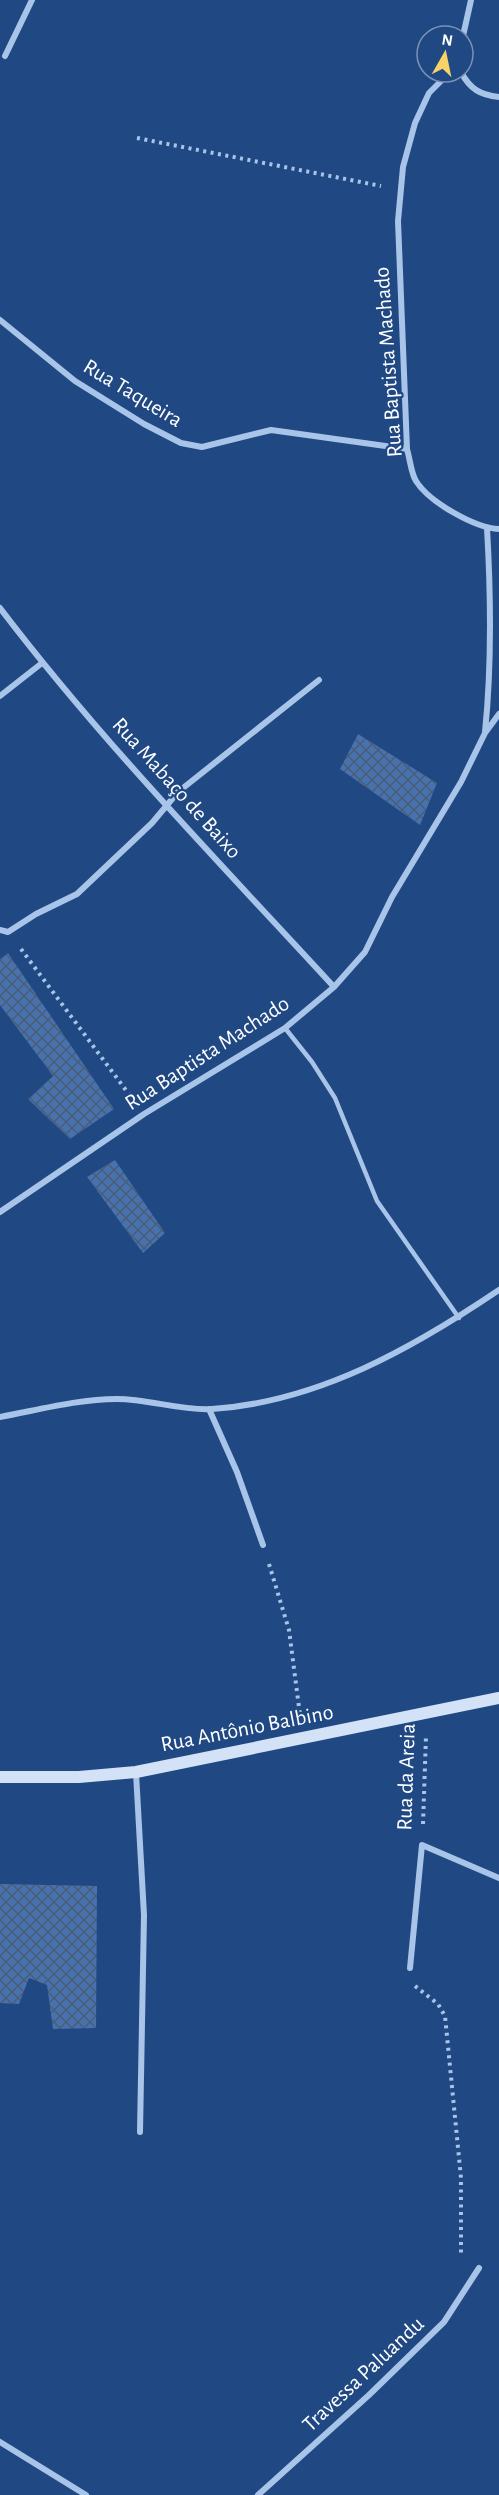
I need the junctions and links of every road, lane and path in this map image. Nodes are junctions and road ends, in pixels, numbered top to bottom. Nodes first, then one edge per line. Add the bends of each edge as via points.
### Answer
1 (32, 0) edge
2 (471, 0) edge
3 (466, 24) edge
4 (5, 56) dead end
5 (438, 84) edge
6 (468, 84) edge
7 (499, 97) edge
8 (137, 138) dead end
9 (401, 190) junction
10 (0, 320) edge
11 (407, 449) junction
12 (487, 528) junction
13 (499, 529) edge
14 (0, 608) edge
15 (42, 663) junction
16 (319, 680) dead end
17 (0, 696) edge
18 (499, 714) edge
19 (485, 733) junction
20 (166, 805) junction
21 (0, 930) edge
22 (8, 932) junction
23 (334, 987) junction
24 (285, 1028) junction
25 (144, 1114) junction
26 (0, 1212) edge
27 (499, 1290) edge
28 (459, 1318) junction
29 (209, 1409) junction
30 (0, 1417) edge
31 (263, 1545) joint
32 (499, 1698) edge
33 (426, 1711) junction
34 (303, 1740) junction
35 (136, 1772) junction
36 (0, 1777) edge
37 (422, 1845) junction
38 (499, 1878) edge
39 (410, 1968) joint
40 (140, 2132) dead end
41 (460, 2258) dead end
42 (479, 2268) dead end
43 (0, 2442) edge
44 (86, 2495) edge
45 (258, 2495) edge

1 - 4 street
2 - 3 street
5 - 9 street, Rua Baptista Machado via 414,123
6 - 7 street via 486,95
8 - 9 path
9 - 11 street, Rua Baptista Machado via 398,221
10 - 11 street, Rua Taqueira via 75,381 181,443 202,447 271,430
11 - 12 street, Rua Baptista Machado via 416,480 436,500
12 - 13 street
12 - 19 street, Rua Baptista Machado via 491,657
14 - 15 street, Rua Mabaço de Baixo
15 - 17 street
15 - 20 street, Rua Mabaço de Baixo
16 - 20 street
18 - 19 street, Rua Baptista Machado
19 - 23 street, Rua Baptista Machado via 365,952
20 - 22 street via 77,894
20 - 23 street, Rua Mabaço de Baixo
21 - 22 street
22 - 25 path
23 - 24 street, Rua Baptista Machado
24 - 25 street, Rua Baptista Machado
24 - 28 lane via 326,1081 377,1201
25 - 26 street, Rua Baptista Machado
27 - 28 street
28 - 29 street via 361,1370 254,1405
29 - 30 street via 117,1399
29 - 31 street
31 - 34 path via 289,1630
32 - 33 main road, Rua Antônio Balbino
33 - 34 main road, Rua Antônio Balbino
33 - 37 path, Rua da Areia
34 - 35 main road, Rua Antônio Balbino
35 - 36 main road, Rua Antônio Balbino
35 - 40 street via 144,1915
37 - 38 street, Rua da Areia
37 - 39 street, Rua da Areia
39 - 41 path via 411,1983 438,2004 445,2016 461,2178
42 - 45 street, Travessa Paluandu via 444,2322
43 - 44 street

